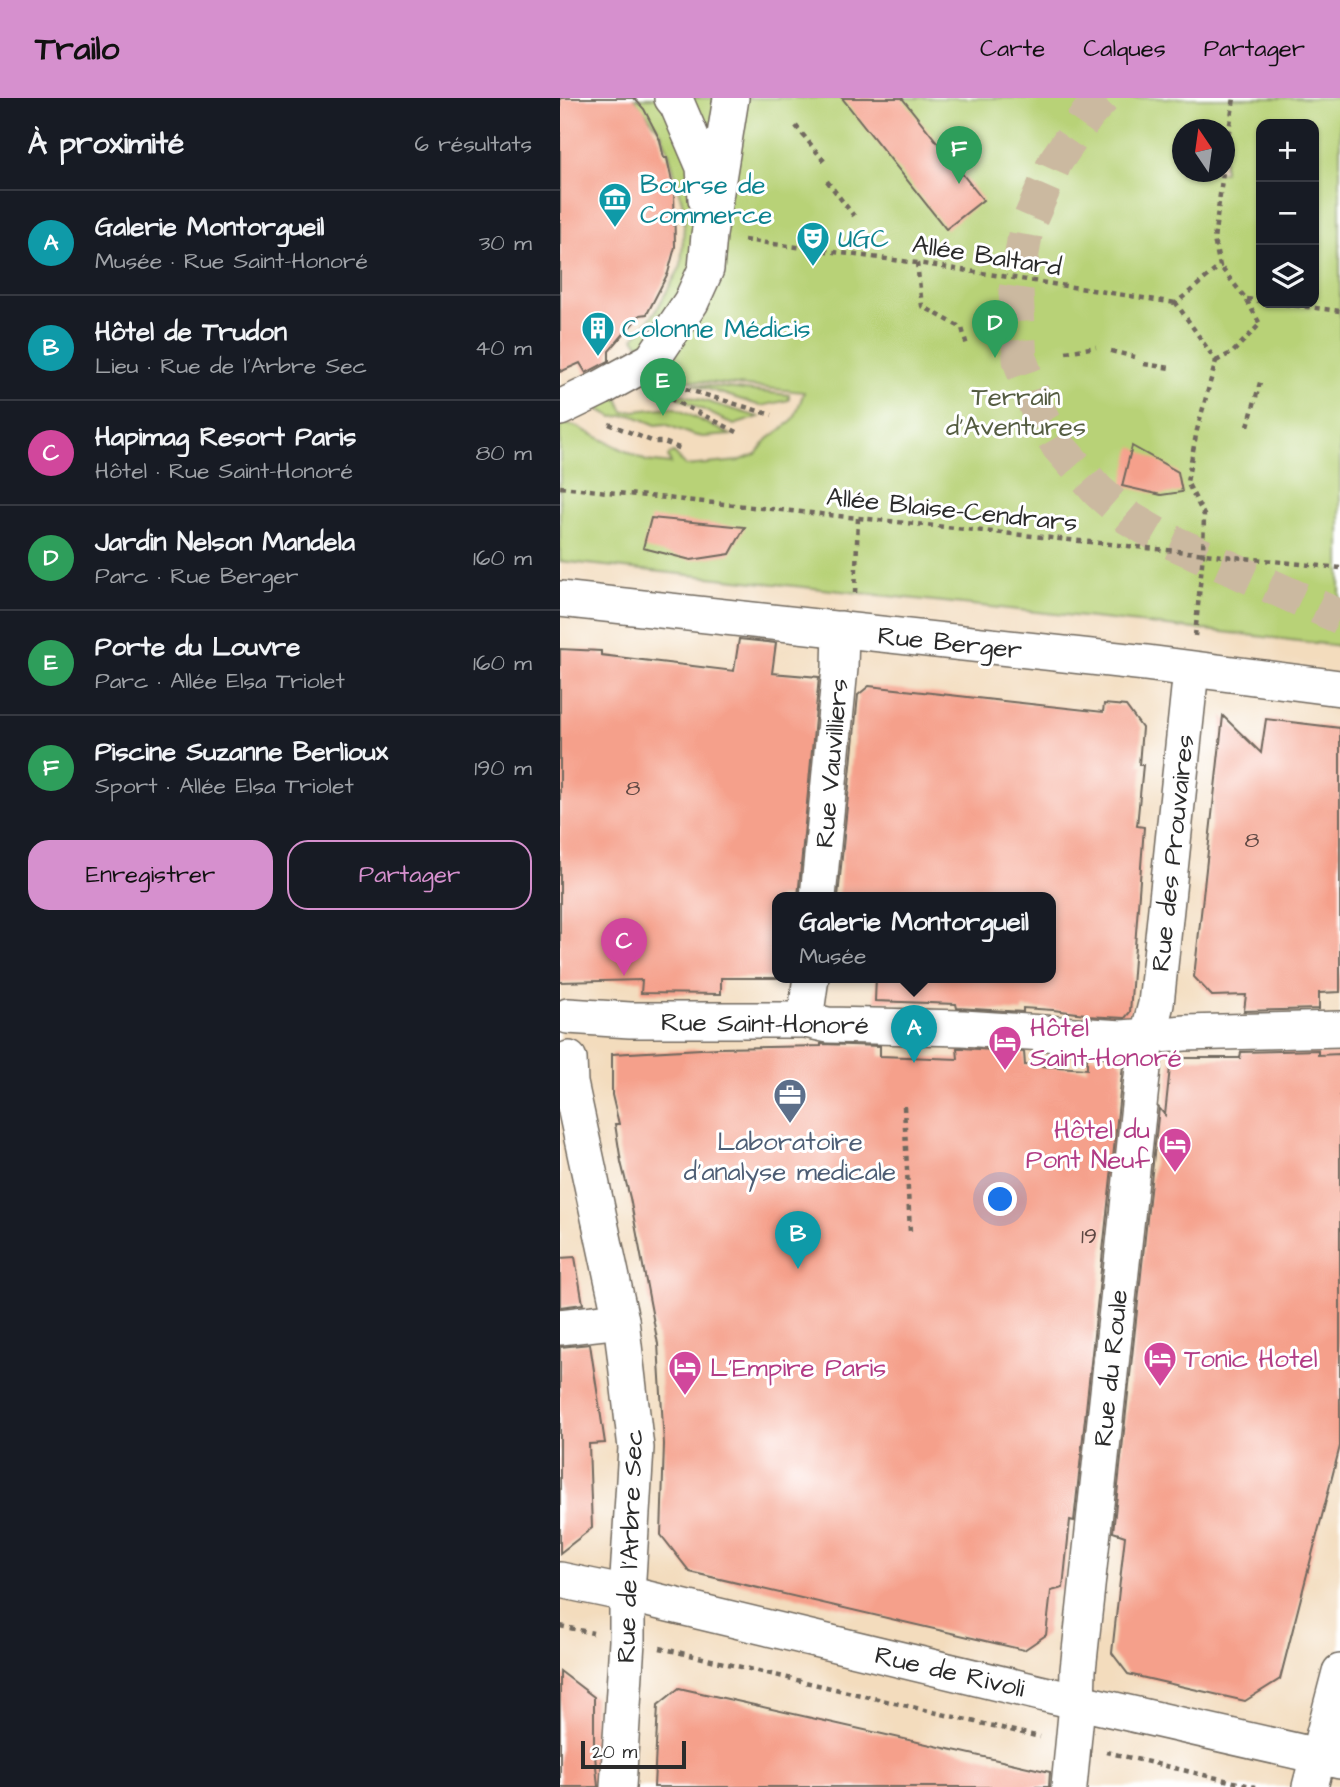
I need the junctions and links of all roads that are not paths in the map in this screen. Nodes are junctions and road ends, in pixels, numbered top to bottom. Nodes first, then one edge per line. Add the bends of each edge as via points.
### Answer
1 (671, 98) edge
2 (731, 98) edge
3 (709, 235) junction
4 (560, 408) edge
5 (560, 599) edge
6 (841, 629) junction
7 (1192, 655) junction
8 (1340, 688) edge
9 (818, 892) edge
10 (810, 983) edge
11 (562, 1016) edge
12 (805, 1020) junction
13 (1340, 1029) edge
14 (1148, 1035) junction
15 (564, 1060) edge
16 (621, 1320) junction
17 (560, 1327) edge
18 (560, 1580) edge
19 (627, 1620) junction
20 (1340, 1672) edge
21 (1077, 1701) junction
22 (1323, 1768) edge
23 (618, 1787) edge
24 (1069, 1787) edge

1 - 3 street via 704,167
2 - 3 street
3 - 4 street via 706,269 691,302 652,360
5 - 6 street, Rue Berger
6 - 7 street, Rue Berger
6 - 9 street, Rue Vauvilliers
7 - 8 street, Rue Berger
7 - 14 street, Rue des Prouvaires via 1156,1004
10 - 12 street
11 - 12 street, Rue Saint-Honoré
11 - 15 street via 580,1023 585,1034 580,1053
12 - 14 street, Rue Saint-Honoré via 828,1025 1122,1038
13 - 14 street, Rue Saint-Honoré
14 - 21 street, Rue du Roule
15 - 16 street, Rue de l'Arbre Sec
16 - 17 street
16 - 19 street, Rue de l'Arbre Sec via 636,1448
18 - 19 street, Rue de Rivoli
19 - 21 street, Rue de Rivoli
19 - 23 street, Rue de l'Arbre Sec
20 - 22 street
21 - 22 street, Rue de Rivoli
21 - 24 street, Rue du Roule

